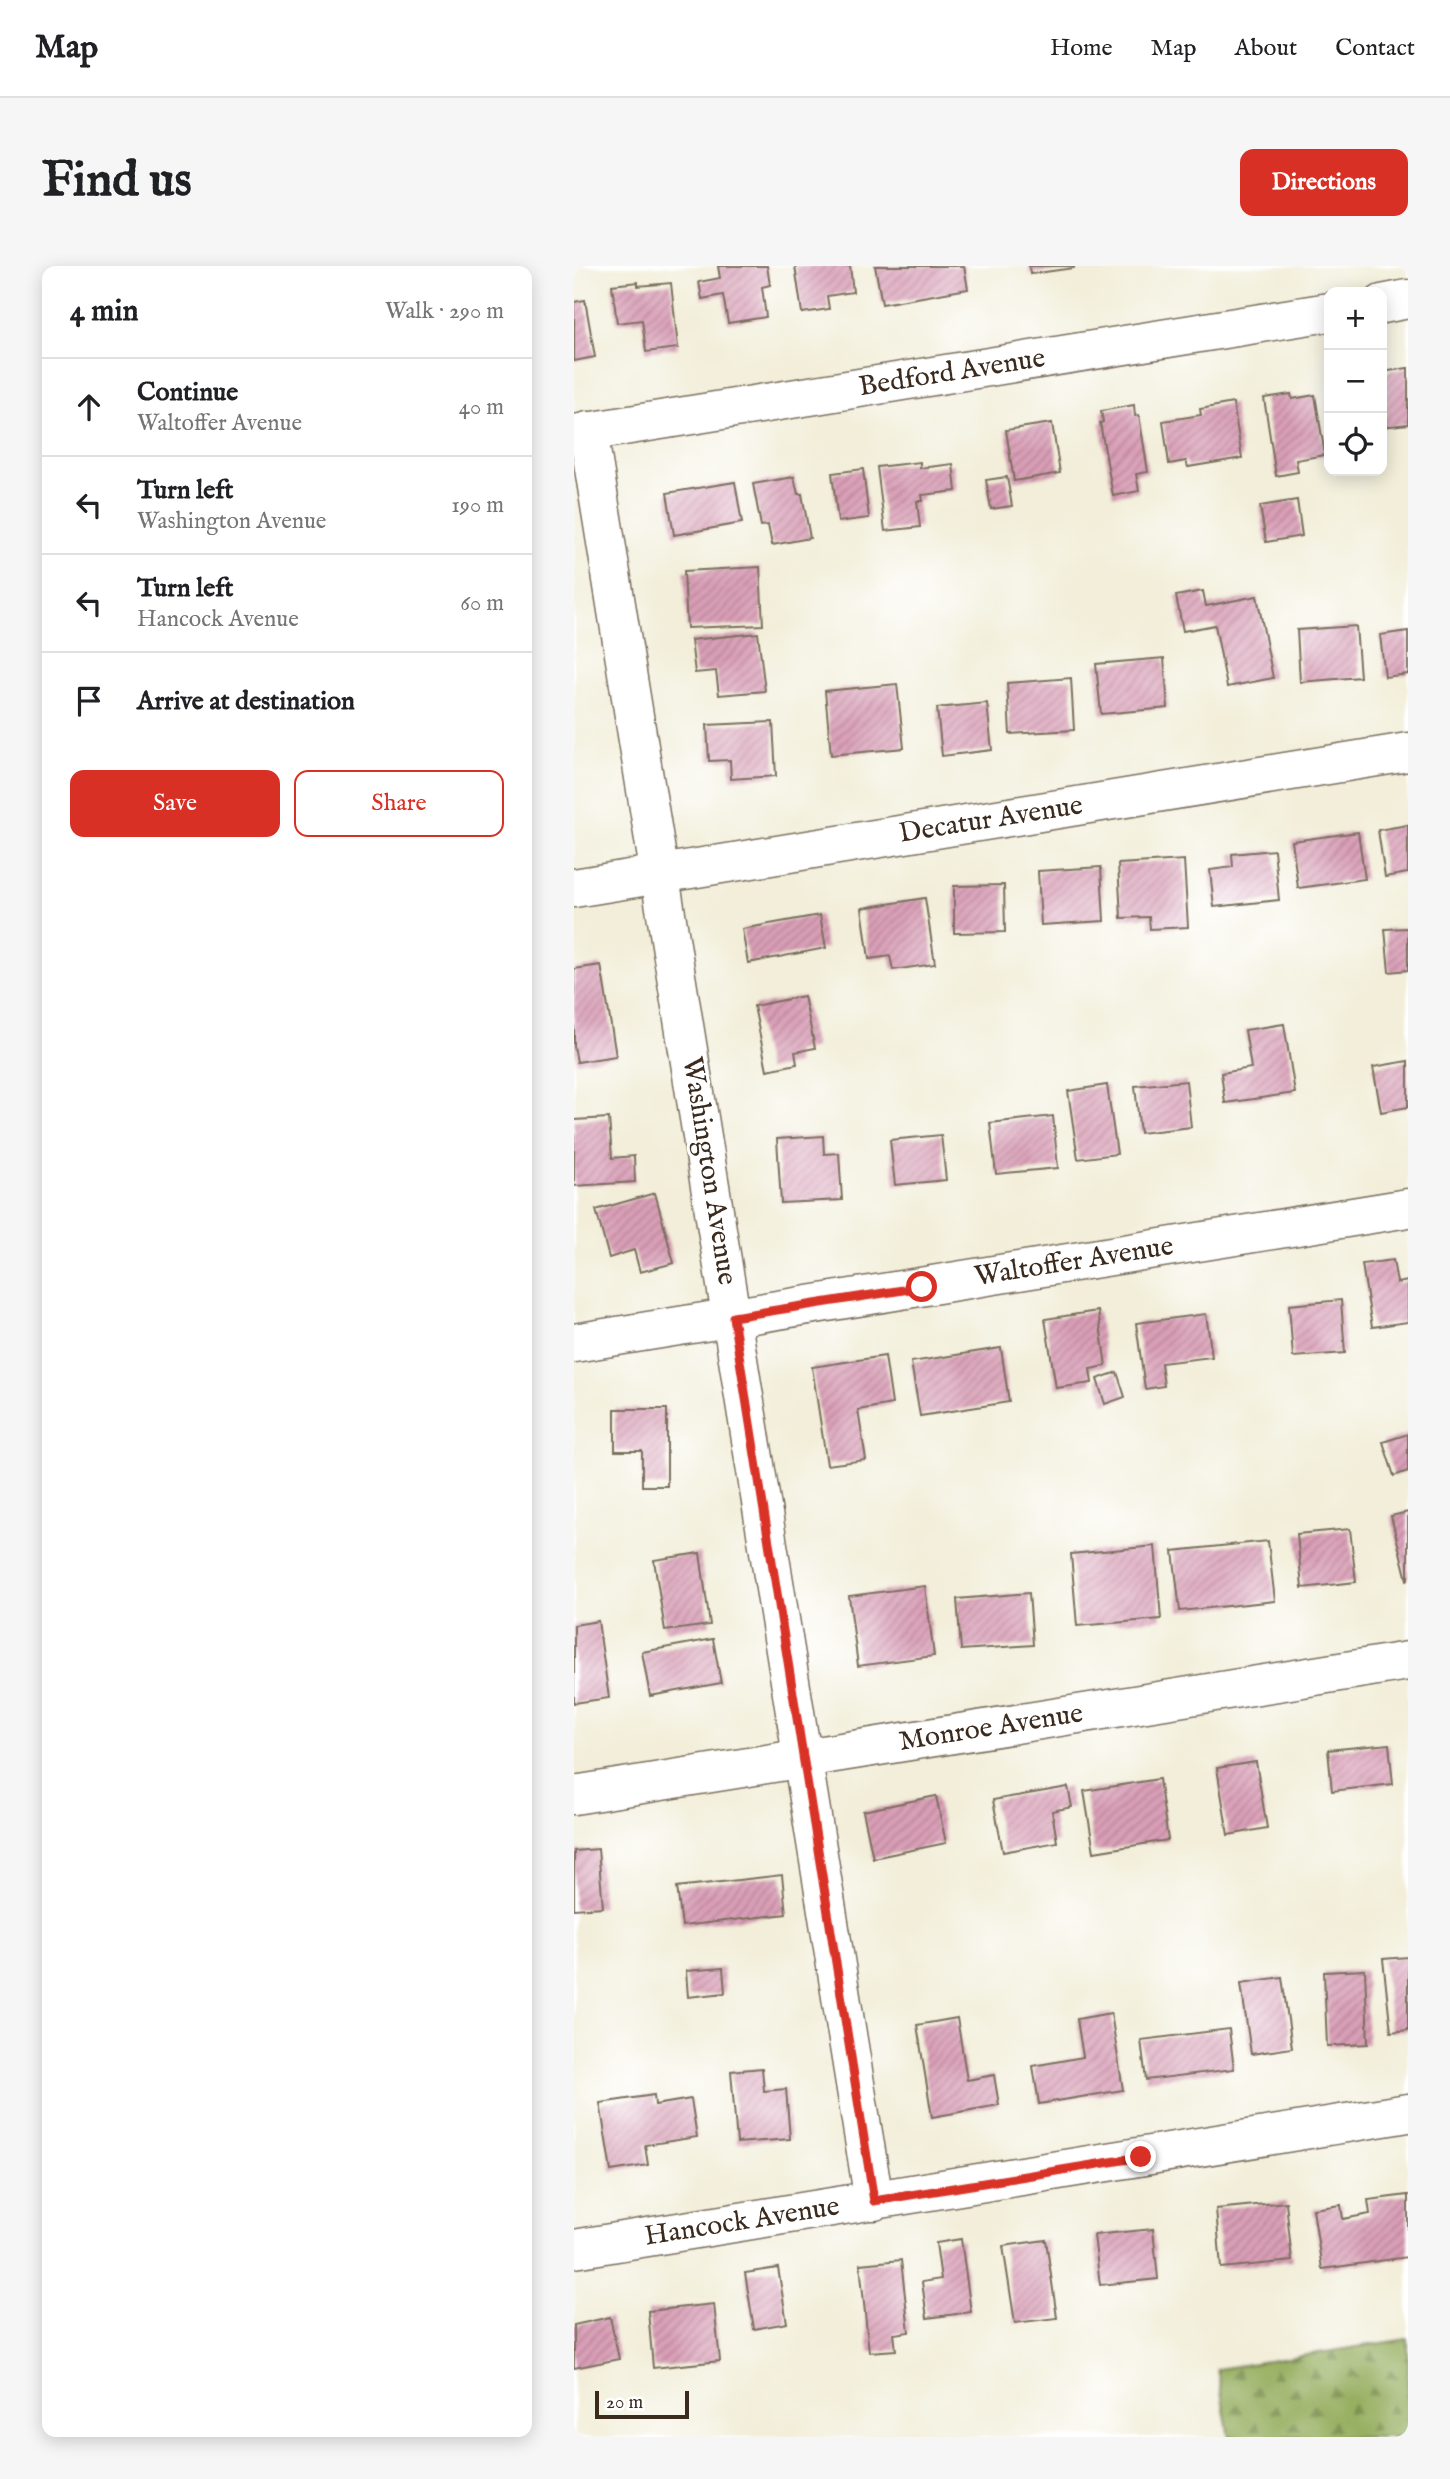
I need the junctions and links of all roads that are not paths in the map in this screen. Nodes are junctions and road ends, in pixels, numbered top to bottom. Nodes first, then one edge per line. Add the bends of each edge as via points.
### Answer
1 (1408, 299) edge
2 (1387, 302) edge
3 (1324, 313) edge
4 (581, 432) edge
5 (1408, 752) edge
6 (660, 874) junction
7 (574, 888) edge
8 (1408, 1208) edge
9 (733, 1317) junction
10 (574, 1343) edge
11 (1408, 1661) edge
12 (803, 1758) junction
13 (574, 1795) edge
14 (1408, 2112) edge
15 (874, 2201) junction
16 (574, 2249) edge

1 - 2 street
3 - 4 street, Bedford Avenue
4 - 6 street, Washington Avenue
5 - 6 street, Decatur Avenue
6 - 7 street, Decatur Avenue
6 - 9 street, Washington Avenue
8 - 9 street, Waltoffer Avenue
9 - 10 street, Waltoffer Avenue
9 - 12 street, Washington Avenue
11 - 12 street, Monroe Avenue
12 - 13 street, Monroe Avenue
12 - 15 street, Washington Avenue
14 - 15 street, Hancock Avenue
15 - 16 street, Hancock Avenue

